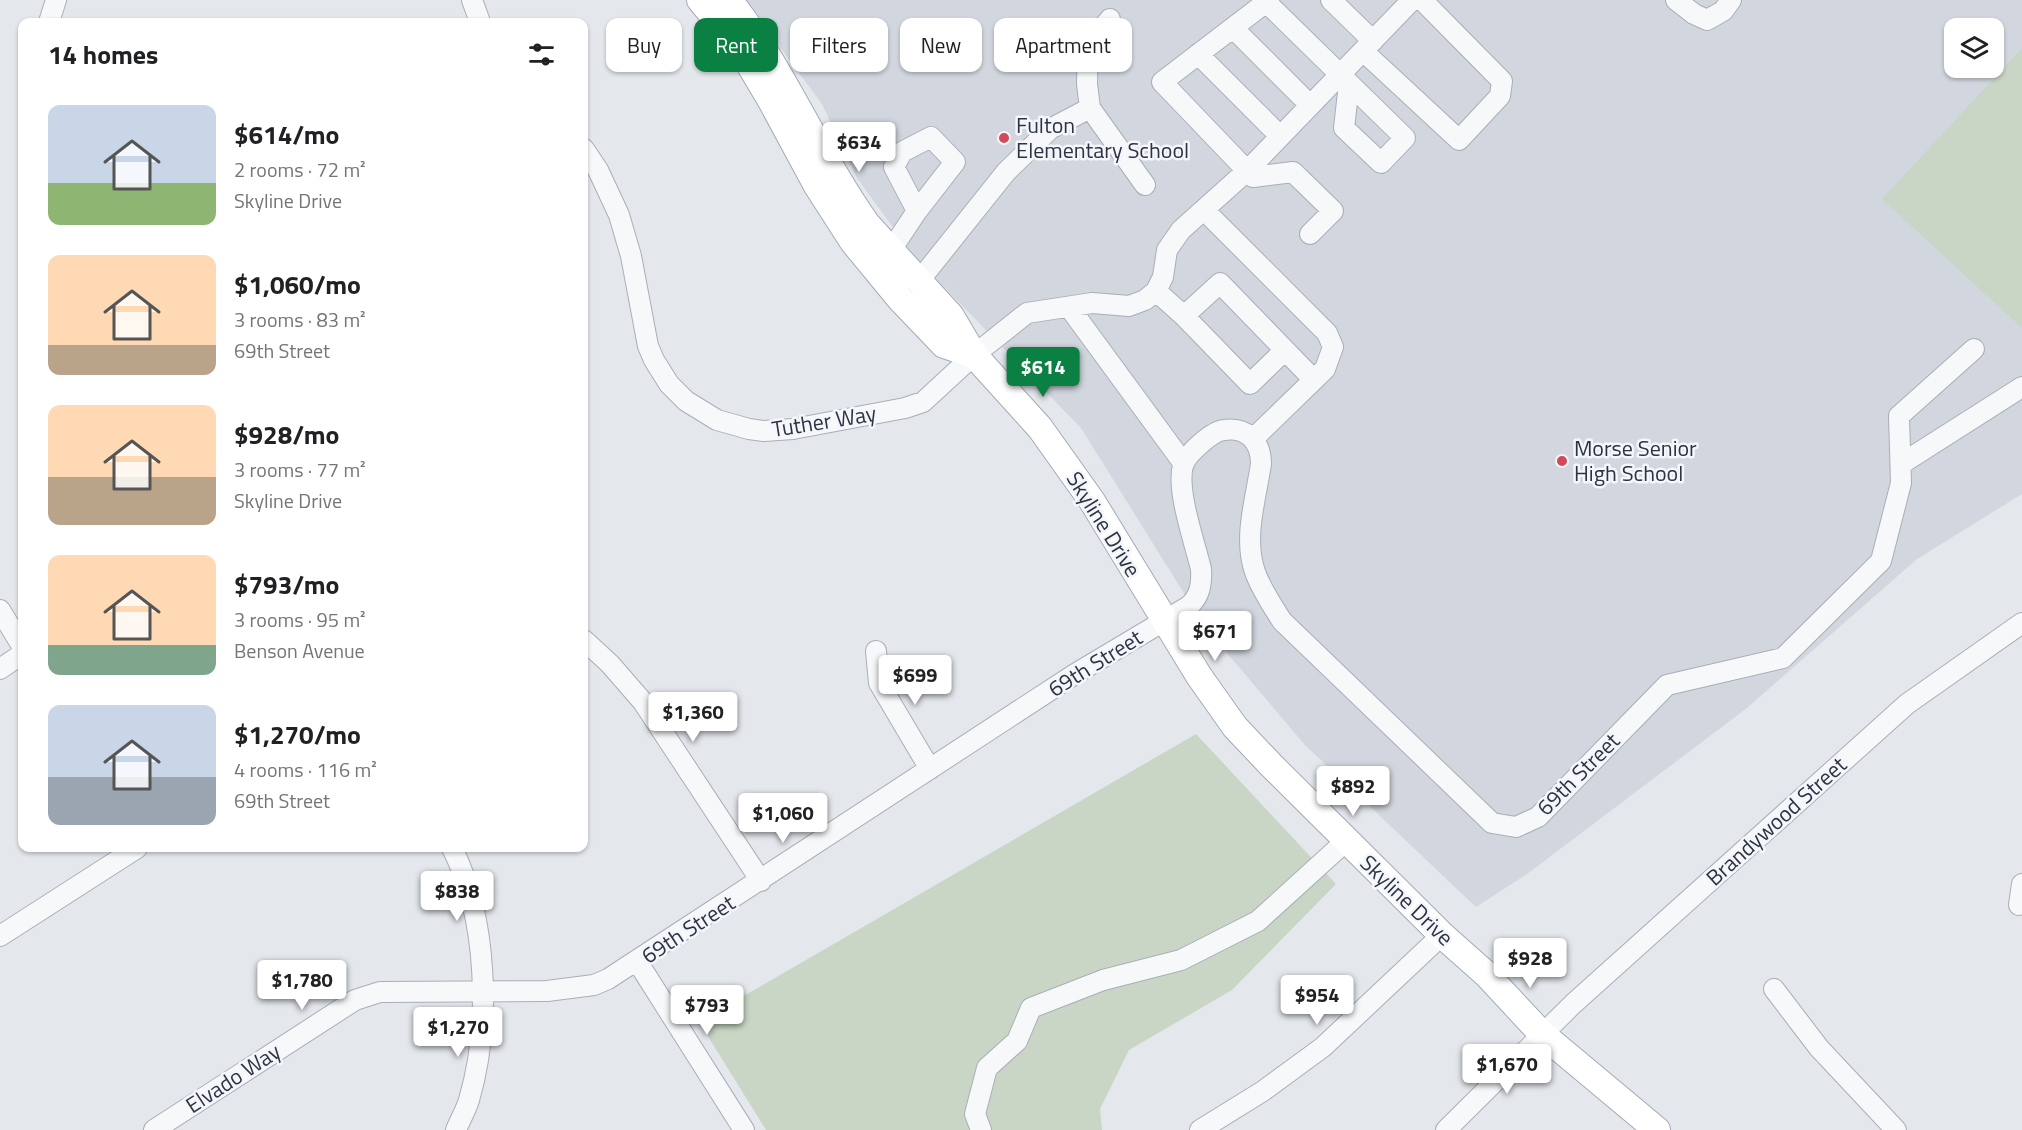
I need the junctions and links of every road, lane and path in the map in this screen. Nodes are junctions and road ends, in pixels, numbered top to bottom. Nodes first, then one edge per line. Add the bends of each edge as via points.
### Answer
1 (472, 0) edge
2 (700, 0) edge
3 (729, 0) edge
4 (1331, 0) edge
5 (1412, 0) edge
6 (1422, 0) edge
7 (1676, 0) edge
8 (1731, 0) edge
9 (51, 1) edge
10 (1267, 1) edge
11 (49, 18) edge
12 (479, 18) edge
13 (1233, 27) junction
14 (1368, 46) junction
15 (1198, 54) junction
16 (1087, 72) edge
17 (1344, 80) junction
18 (1310, 105) junction
19 (1090, 108) junction
20 (1280, 136) junction
21 (588, 155) edge
22 (1248, 170) junction
23 (1145, 185) dead end
24 (1204, 210) junction
25 (916, 211) dead end
26 (1310, 234) dead end
27 (891, 250) junction
28 (919, 282) junction
29 (1156, 291) junction
30 (1069, 307) junction
31 (1184, 316) junction
32 (1974, 349) dead end
33 (1286, 350) junction
34 (974, 355) junction
35 (1314, 380) junction
36 (2022, 387) edge
37 (1254, 438) junction
38 (1184, 464) junction
39 (1900, 464) junction
40 (0, 610) edge
41 (1164, 620) junction
42 (2022, 623) edge
43 (18, 639) edge
44 (588, 644) edge
45 (876, 651) dead end
46 (18, 657) edge
47 (0, 669) edge
48 (930, 769) junction
49 (1346, 841) junction
50 (131, 852) edge
51 (454, 852) edge
52 (761, 881) junction
53 (2022, 884) edge
54 (2019, 905) dead end
55 (1443, 934) junction
56 (0, 936) edge
57 (637, 961) junction
58 (1774, 989) dead end
59 (482, 990) junction
60 (1542, 1034) junction
61 (1885, 1127) edge
62 (154, 1130) edge
63 (456, 1130) edge
64 (744, 1130) edge
65 (981, 1130) edge
66 (1200, 1130) edge
67 (1446, 1130) edge
68 (1657, 1130) edge

1 - 12 street
2 - 34 main road, Skyline Drive via 739,47 853,242 944,345
3 - 27 main road, Skyline Drive via 782,77 829,166 867,224
4 - 14 street
5 - 14 street
6 - 14 street via 1502,81 1500,96 1459,140
7 - 8 street via 1707,20 1723,11
9 - 11 street
10 - 13 street
10 - 17 street
13 - 15 street
13 - 18 street
14 - 17 street
15 - 20 street
15 - 22 street via 1162,82
16 - 19 street
17 - 18 street
18 - 20 street
19 - 23 street
19 - 28 street via 1050,129 1006,172
20 - 22 street
21 - 34 street, Tuther Way via 619,215 654,360 673,388 701,412 734,426 778,431 905,408 923,402
22 - 24 street
22 - 26 street via 1253,177 1293,171 1333,212
24 - 29 street via 1173,240
24 - 35 street via 1327,333 1333,347 1325,369
25 - 27 street
27 - 28 main road, Skyline Drive
28 - 34 main road, Skyline Drive via 951,316
29 - 30 street, Tuther Way via 1129,306 1092,303
29 - 31 street
30 - 34 street, Tuther Way via 1027,313
30 - 38 street
31 - 33 street via 1220,283
31 - 33 street via 1250,384
32 - 39 street via 1899,416
33 - 35 street
34 - 41 main road, Skyline Drive via 1060,455
35 - 37 street
36 - 39 street
37 - 38 street via 1238,430 1222,430 1196,447
37 - 39 street, 69th Street via 1261,452 1250,540 1254,570 1282,621 1492,823 1516,827 1538,817 1667,686 1783,658 1881,561 1901,483
38 - 41 street, 69th Street via 1183,494 1202,580 1195,600
40 - 43 street
41 - 48 street, 69th Street
41 - 49 main road, Skyline Drive via 1235,727
42 - 60 street, Brandywood Street via 1907,704
44 - 52 street via 643,702
45 - 48 street via 879,683
46 - 47 street
48 - 52 street, 69th Street
49 - 55 main road, Skyline Drive
49 - 65 street via 1258,921 1181,960 1103,980 1031,1008 1017,1041 987,1068 975,1114
50 - 56 street
51 - 59 street via 473,907 481,949
52 - 57 street, 69th Street
53 - 54 street
55 - 60 main road, Skyline Drive
55 - 66 street via 1323,1047
57 - 59 street, 69th Street via 594,985 547,991
57 - 64 street
58 - 61 street
59 - 62 street, Elvado Way via 380,992 355,1000
59 - 63 street via 483,1026 468,1101
60 - 67 street, Brandywood Street
60 - 68 main road, Skyline Drive

